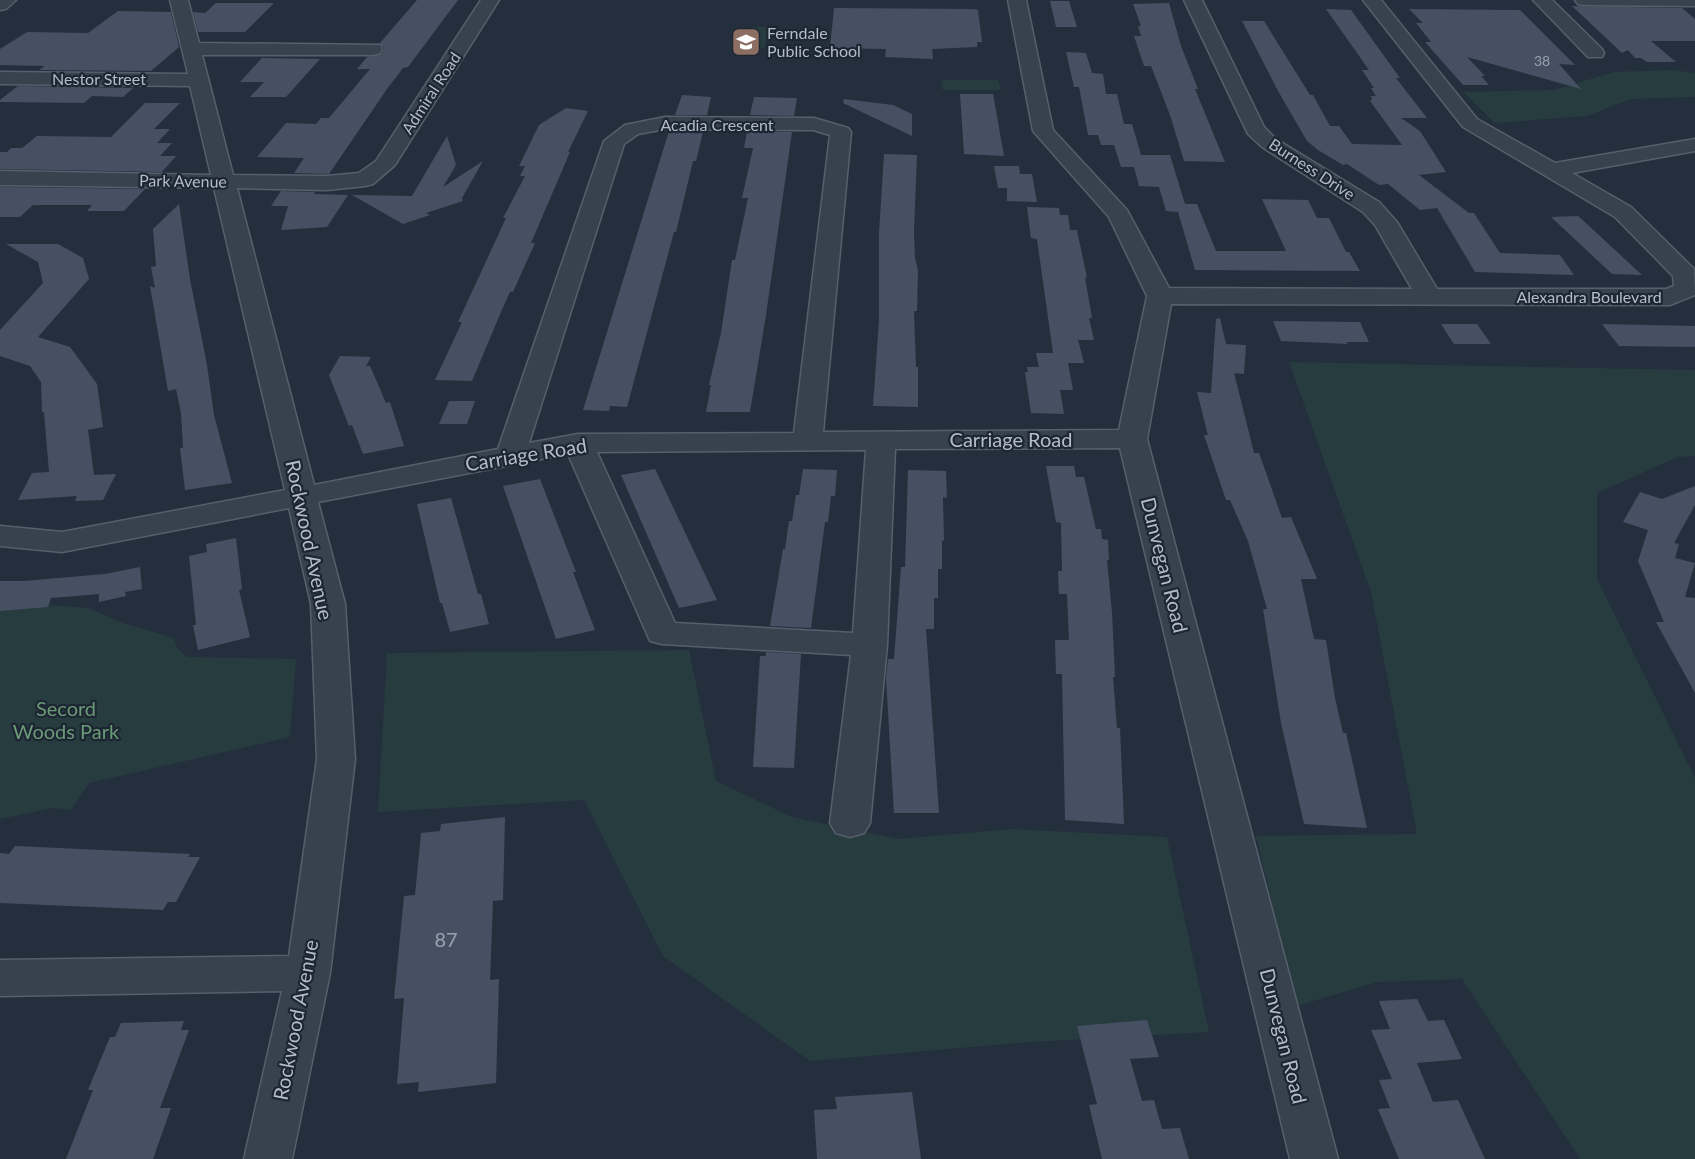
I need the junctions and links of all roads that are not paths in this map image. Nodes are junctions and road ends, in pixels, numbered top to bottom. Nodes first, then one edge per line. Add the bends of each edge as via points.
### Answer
1 (7, 0) edge
2 (179, 0) edge
3 (490, 0) edge
4 (1017, 0) edge
5 (1193, 0) edge
6 (1372, 0) edge
7 (1542, 0) edge
8 (1584, 0) edge
9 (1695, 1) edge
10 (0, 4) edge
11 (192, 49) junction
12 (373, 49) dead end
13 (1595, 53) dead end
14 (0, 78) edge
15 (197, 80) junction
16 (1695, 145) edge
17 (1671, 149) junction
18 (1695, 151) edge
19 (1553, 170) junction
20 (0, 178) edge
21 (365, 179) joint
22 (225, 181) junction
23 (1160, 296) junction
24 (1429, 297) junction
25 (1132, 440) junction
26 (808, 441) junction
27 (881, 441) junction
28 (578, 443) junction
29 (511, 454) junction
30 (302, 498) junction
31 (0, 536) edge
32 (870, 645) junction
33 (850, 823) dead end
34 (308, 973) junction
35 (0, 978) edge
36 (268, 1159) edge
37 (1314, 1159) edge

1 - 10 street
2 - 11 street, Rockwood Avenue
3 - 21 street, Admiral Road via 384,165
4 - 23 street via 1042,131 1119,215
5 - 24 street, Burness Drive via 1255,130 1269,143 1371,207 1385,222
6 - 19 street, Alexandra Boulevard via 1470,123
7 - 13 street
8 - 9 street
11 - 12 street
11 - 15 street, Rockwood Avenue
14 - 15 street, Nestor Street
15 - 22 street, Rockwood Avenue
16 - 17 street
17 - 18 street
17 - 19 street
19 - 24 street, Alexandra Boulevard via 1623,212 1685,274 1687,289 1670,297
20 - 22 street, Park Avenue
21 - 22 street, Park Avenue via 327,183
22 - 30 street, Rockwood Avenue
23 - 24 street, Alexandra Boulevard
23 - 25 street, Dunvegan Road
25 - 27 street, Carriage Road
25 - 37 street, Dunvegan Road
26 - 27 street, Carriage Road
26 - 28 street, Carriage Road
26 - 29 street, Acadia Crescent via 841,132 814,124 665,123 632,129 614,141
27 - 32 street
28 - 29 street, Carriage Road
28 - 32 street via 662,633
29 - 30 street, Carriage Road
30 - 31 street, Carriage Road via 62,542
30 - 34 street, Rockwood Avenue via 327,604 336,759
32 - 33 street
34 - 35 street
34 - 36 street, Rockwood Avenue

